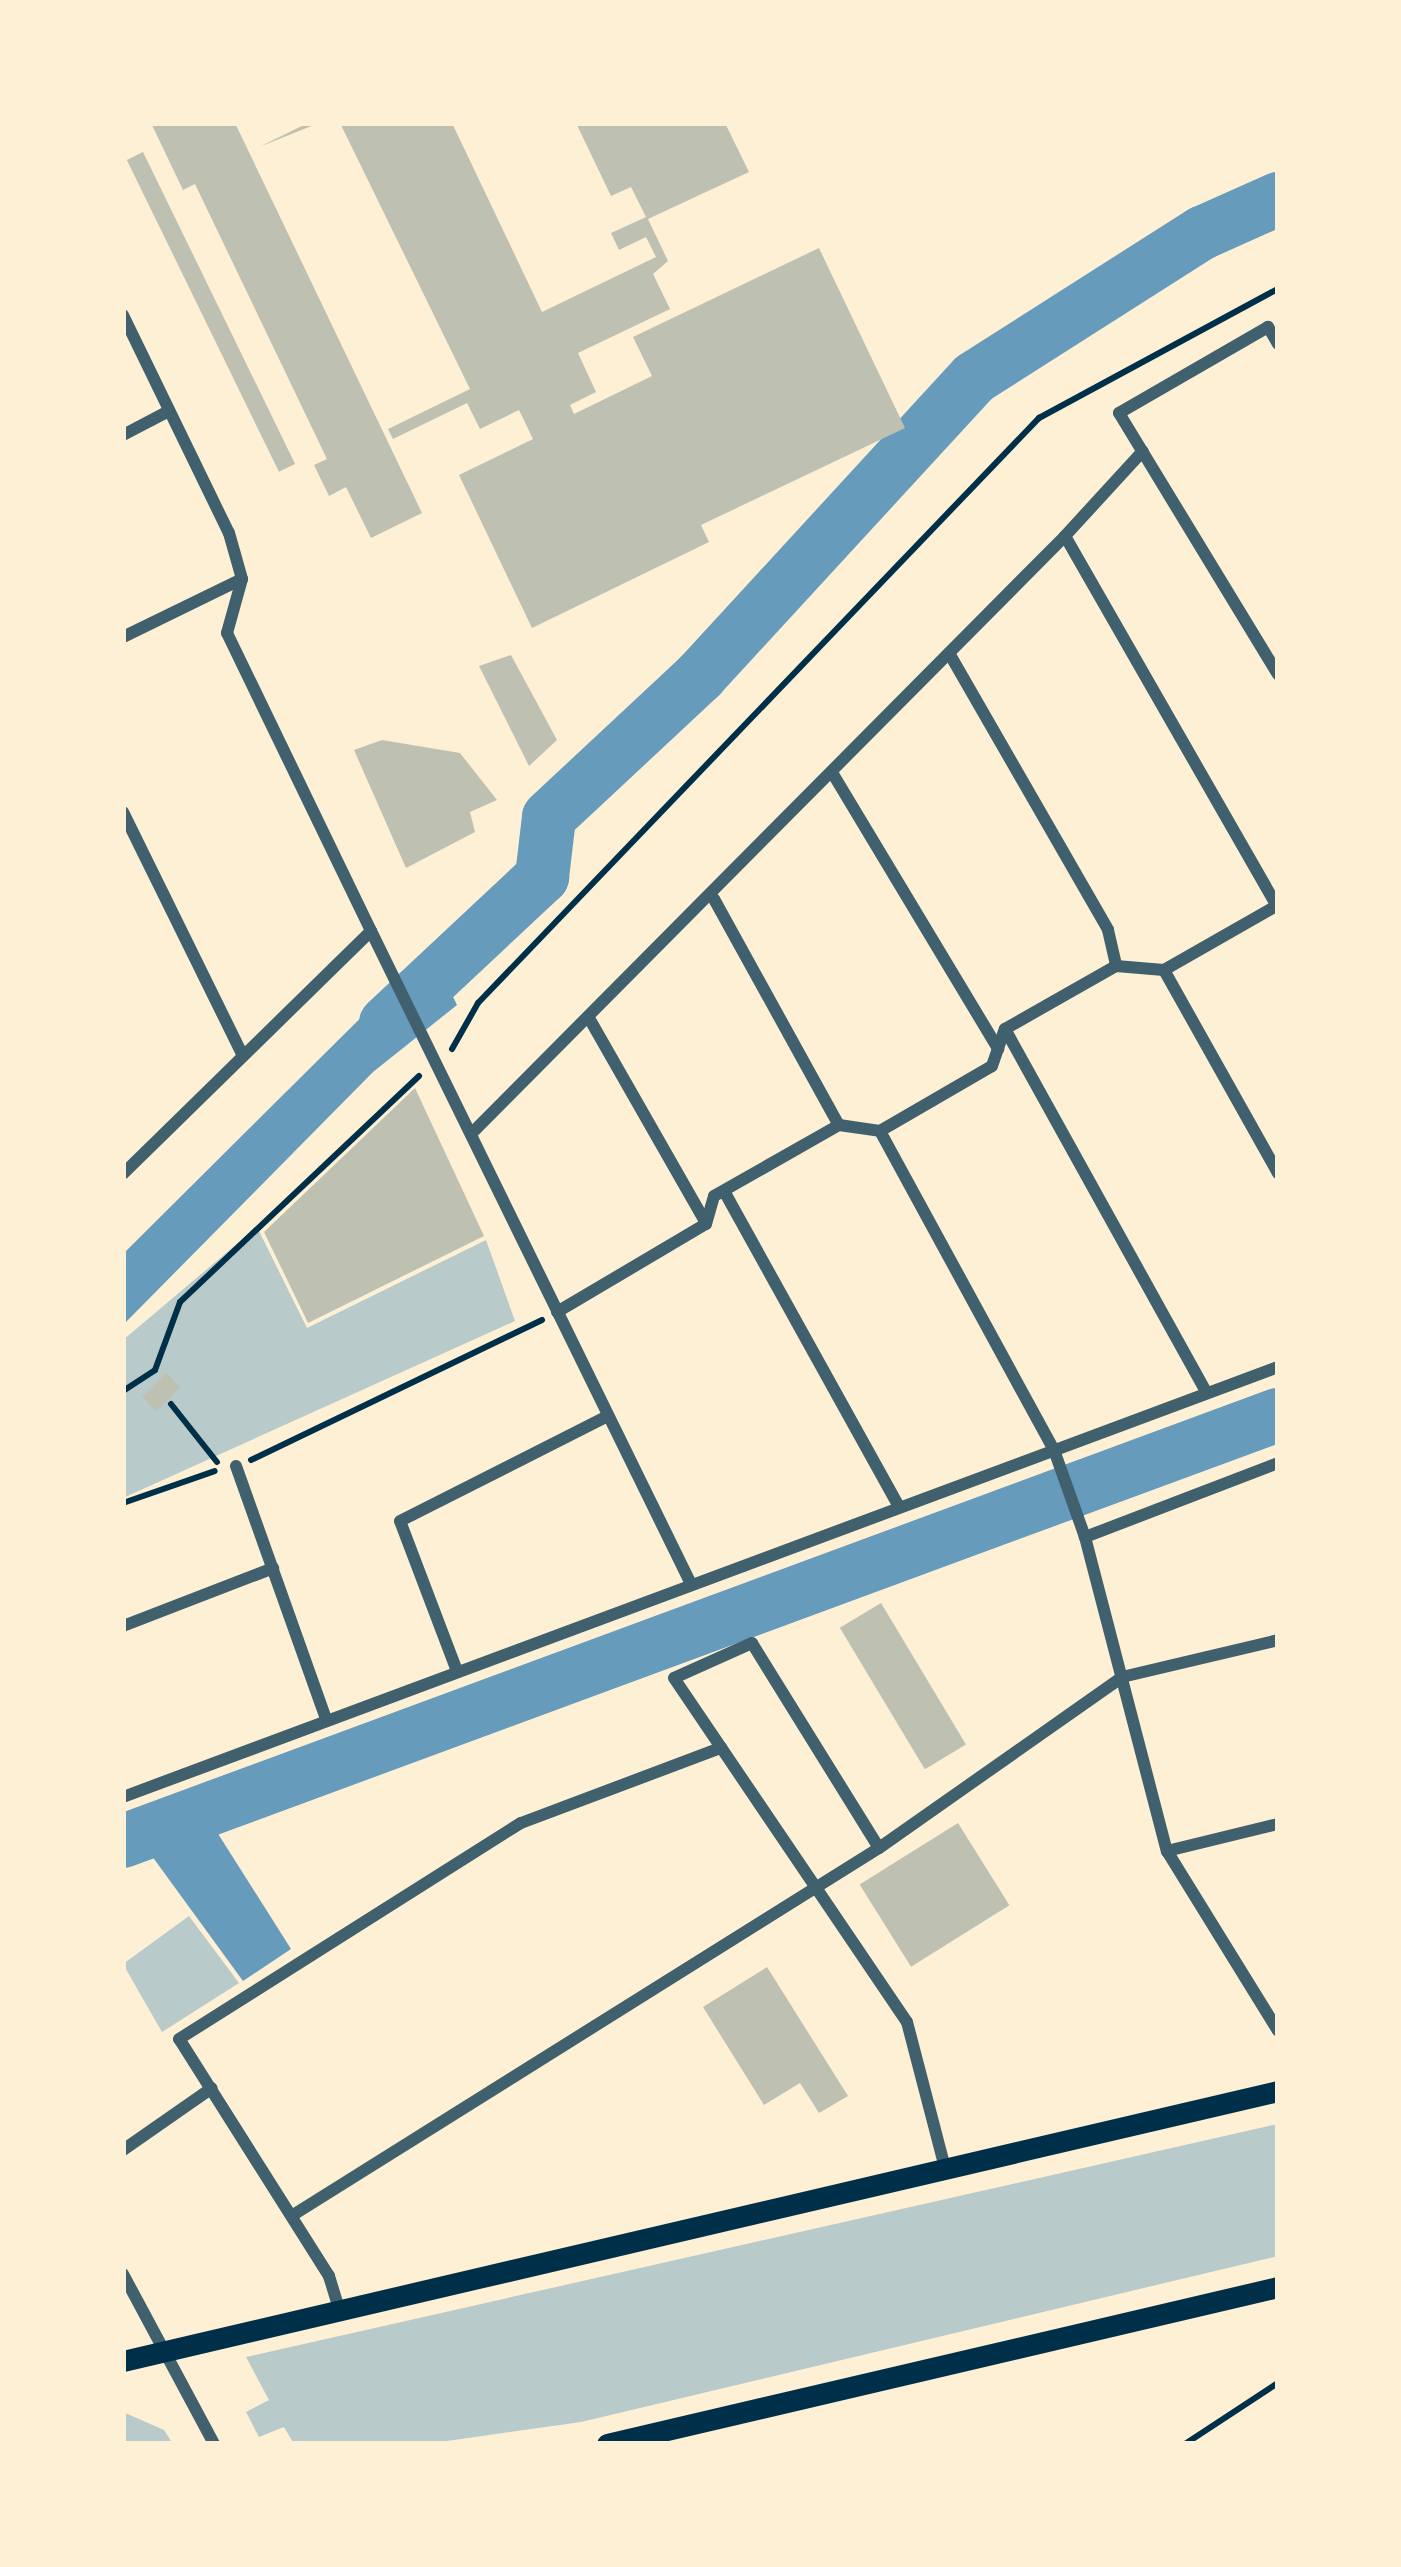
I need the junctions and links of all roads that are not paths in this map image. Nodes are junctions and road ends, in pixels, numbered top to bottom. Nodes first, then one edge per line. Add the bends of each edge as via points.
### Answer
1 (123, 315) edge
2 (1278, 344) edge
3 (169, 411) junction
4 (123, 435) edge
5 (1143, 451) junction
6 (1065, 536) junction
7 (242, 579) junction
8 (123, 637) edge
9 (949, 653) junction
10 (1278, 674) edge
11 (833, 774) junction
12 (123, 812) edge
13 (715, 899) junction
14 (1277, 905) edge
15 (371, 931) junction
16 (1117, 966) junction
17 (1164, 970) junction
18 (589, 1018) junction
19 (1005, 1029) junction
20 (998, 1049) junction
21 (243, 1056) junction
22 (839, 1125) junction
23 (880, 1131) junction
24 (472, 1133) junction
25 (125, 1166) edge
26 (1278, 1173) edge
27 (724, 1191) junction
28 (706, 1224) junction
29 (557, 1312) junction
30 (1278, 1367) edge
31 (1207, 1393) junction
32 (608, 1415) junction
33 (1054, 1450) junction
34 (1278, 1463) edge
35 (230, 1468) road end
36 (899, 1507) junction
37 (1085, 1537) junction
38 (273, 1568) junction
39 (692, 1584) junction
40 (123, 1626) edge
41 (1278, 1640) edge
42 (457, 1671) junction
43 (1122, 1677) junction
44 (326, 1719) junction
45 (721, 1748) junction
46 (123, 1797) edge
47 (1278, 1824) edge
48 (879, 1848) junction
49 (1167, 1851) junction
50 (812, 1882) junction
51 (1278, 2032) edge
52 (212, 2088) junction
53 (1278, 2091) edge
54 (123, 2150) edge
55 (944, 2164) junction
56 (293, 2215) junction
57 (123, 2274) edge
58 (1278, 2287) edge
59 (341, 2313) junction
60 (167, 2354) junction
61 (123, 2361) edge
62 (214, 2444) edge
63 (607, 2444) edge

1 - 3 street
2 - 5 street via 1268,327 1119,413
3 - 4 street
3 - 7 street
5 - 6 street
5 - 10 street
6 - 9 street
6 - 14 street
7 - 8 street
7 - 15 street via 227,632
9 - 11 street
9 - 16 street via 1108,930
11 - 13 street
11 - 20 street
12 - 21 street
13 - 18 street
13 - 22 street
14 - 17 street
15 - 21 street
15 - 24 street
16 - 17 street
16 - 19 street
17 - 26 street
18 - 24 street
18 - 28 street
19 - 20 street
19 - 31 street
20 - 23 street via 992,1066
21 - 25 street
22 - 23 street
22 - 27 street
23 - 33 street
24 - 29 street
27 - 28 street
27 - 36 street
28 - 29 street
29 - 32 street
30 - 31 street
31 - 33 street
32 - 39 street
32 - 42 street via 400,1521
33 - 36 street
33 - 37 street
34 - 37 street
35 - 38 street
36 - 39 street
37 - 43 street
38 - 40 street
38 - 44 street
39 - 42 street
41 - 43 street
42 - 44 street
43 - 48 street
43 - 49 street
44 - 46 street
45 - 48 street via 674,1678 752,1643
45 - 50 street
45 - 52 street via 521,1823 179,2038
47 - 49 street
48 - 50 street
49 - 51 street
50 - 55 street via 907,2022
50 - 56 street
52 - 54 street
52 - 56 street
53 - 55 main road
55 - 59 main road
56 - 59 street
57 - 60 street
58 - 63 main road
59 - 60 main road
60 - 61 main road
60 - 62 street

